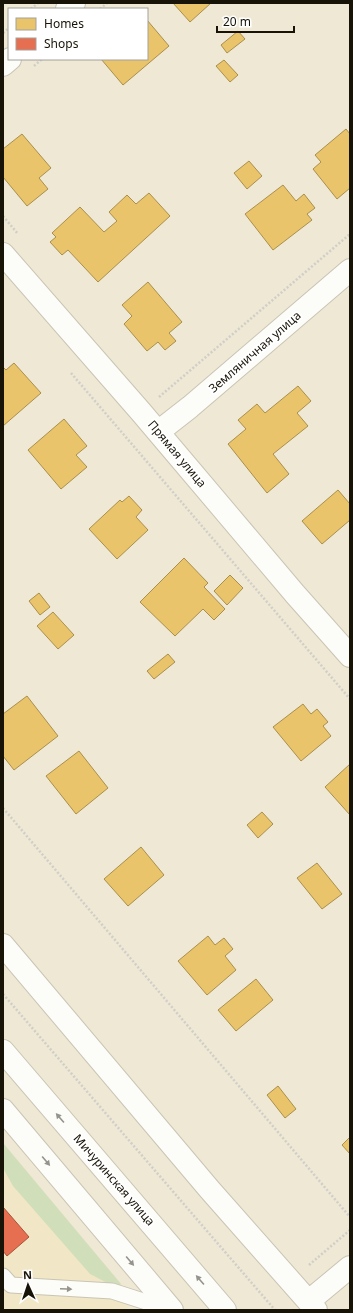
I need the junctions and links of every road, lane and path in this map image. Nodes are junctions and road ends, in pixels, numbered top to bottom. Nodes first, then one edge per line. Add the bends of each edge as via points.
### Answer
1 (350, 234) edge
2 (3, 254) edge
3 (350, 270) edge
4 (69, 370) dead end
5 (141, 412) junction
6 (120, 430) junction
7 (158, 432) junction
8 (350, 656) edge
9 (350, 699) edge
10 (3, 808) edge
11 (3, 945) edge
12 (3, 994) edge
13 (3, 1051) edge
14 (3, 1110) edge
15 (350, 1217) edge
16 (350, 1230) edge
17 (350, 1267) edge
18 (3, 1276) edge
19 (290, 1281) junction
20 (313, 1306) edge
21 (172, 1310) edge
22 (225, 1310) edge
23 (275, 1310) edge

1 - 5 path
2 - 5 street, Прямая улица
3 - 7 street, Земляничная улица
4 - 6 path
5 - 6 path
5 - 7 street, Прямая улица
6 - 9 path
7 - 8 street, Прямая улица
10 - 15 path
11 - 19 street
12 - 23 path
22 -> 13 street, Мичуринская улица
14 -> 21 street
16 - 19 path
17 - 20 street
18 -> 21 lane via 11,1286 112,1291
19 - 20 street

